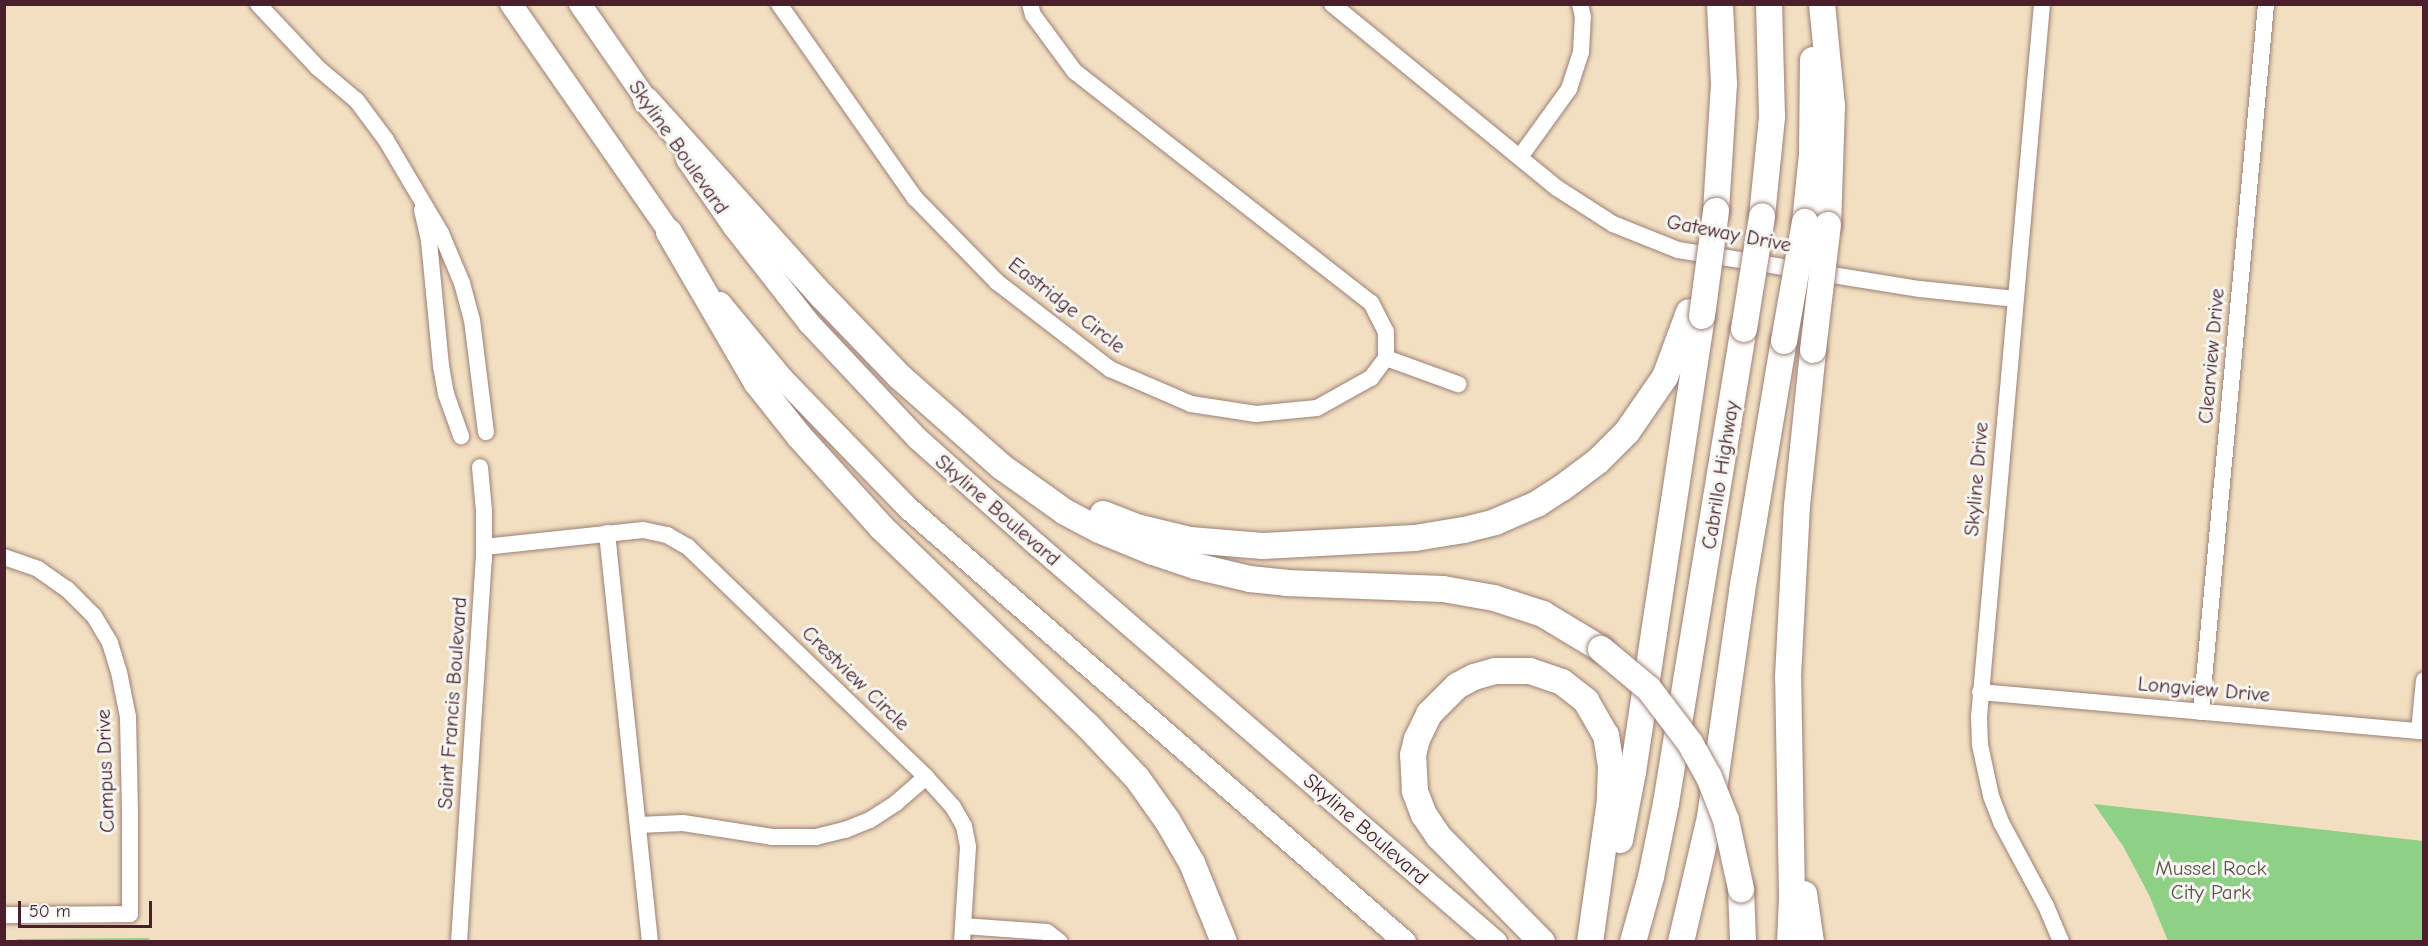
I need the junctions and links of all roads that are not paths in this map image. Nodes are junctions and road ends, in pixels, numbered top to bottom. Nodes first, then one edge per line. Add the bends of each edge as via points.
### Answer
1 (258, 4) edge
2 (511, 4) edge
3 (580, 4) edge
4 (779, 4) edge
5 (1030, 4) edge
6 (1332, 4) edge
7 (1580, 4) edge
8 (1720, 4) edge
9 (1769, 4) edge
10 (1810, 4) edge
11 (1822, 4) edge
12 (2042, 4) edge
13 (2266, 4) edge
14 (646, 100) junction
15 (1520, 157) junction
16 (412, 184) junction
17 (1816, 223) junction
18 (669, 232) junction
19 (2015, 299) junction
20 (1695, 314) junction
21 (1386, 358) junction
22 (1458, 384) dead end
23 (486, 432) dead end
24 (461, 436) dead end
25 (988, 455) junction
26 (480, 467) dead end
27 (607, 533) junction
28 (484, 547) junction
29 (4, 557) edge
30 (2424, 680) edge
31 (1980, 692) junction
32 (2201, 712) junction
33 (2421, 732) edge
34 (1789, 753) junction
35 (926, 777) junction
36 (638, 825) junction
37 (4, 915) edge
38 (963, 934) edge
39 (459, 942) edge
40 (650, 942) edge
41 (1060, 942) edge
42 (1224, 942) edge
43 (1405, 942) edge
44 (1496, 942) edge
45 (1542, 942) edge
46 (1590, 942) edge
47 (1633, 942) edge
48 (1681, 942) edge
49 (1743, 942) edge
50 (1790, 942) edge
51 (1811, 942) edge
52 (2061, 942) edge

1 - 16 street via 312,62 357,101
2 - 18 main road
3 - 14 main road, Skyline Boulevard
4 - 21 street, Eastridge Circle via 915,198 997,282 1110,369 1191,404 1256,414 1317,408 1371,378
5 - 21 street via 1075,72 1371,303 1386,332
6 - 15 street, Gateway Drive
7 - 15 street via 1581,52 1569,89
8 - 20 highway, bridge via 1724,84 1712,210
9 - 47 highway, Cabrillo Highway, bridge via 1772,117 1762,216 1662,821
10 - 17 highway, Cabrillo Highway
11 - 17 highway via 1832,106
12 - 19 street, Skyline Drive
13 - 32 street, Clearview Drive
14 - 25 highway via 847,323
14 - 44 main road, Skyline Boulevard via 778,284 849,368 911,432 1037,546
15 - 19 street, Gateway Drive via 1557,188 1613,224 1678,250 1901,286
16 - 23 street via 441,233 462,283 479,357
16 - 24 street via 429,241 446,394
17 - 34 highway, bridge via 1814,350 1795,545
17 - 48 highway, Cabrillo Highway, bridge via 1784,341 1742,591 1710,817
18 - 42 highway via 757,383 799,436 882,528 1137,778 1188,855
18 - 43 main road via 782,378 908,508
19 - 31 street, Skyline Drive
20 - 25 highway via 1665,377 1643,412 1607,453 1537,504 1464,530 1415,538 1299,546 1244,546 1191,540 1140,528 1089,508
20 - 46 highway via 1631,789
21 - 22 street
25 - 49 highway, bridge via 1065,512 1117,538 1175,560 1267,581 1469,592 1531,609 1564,625 1601,649 1649,689 1710,777 1726,820 1741,889
26 - 28 street, Saint Francis Boulevard
27 - 28 street, Crestview Circle
27 - 35 street, Crestview Circle via 655,532 688,547
27 - 36 street
28 - 39 street, Saint Francis Boulevard
29 - 37 street, Campus Drive via 38,569 75,596 102,628 115,657 129,731 130,914
30 - 33 street
31 - 32 street, Longview Drive
31 - 52 street, Skyline Drive via 1980,745 1991,796
32 - 33 street, Longview Drive
34 - 50 highway
34 - 51 highway
35 - 36 street via 870,820 816,837 772,837 683,823
35 - 38 street, Crestview Circle via 953,807 966,836
36 - 40 street
38 - 41 street via 1047,932
45 - 46 highway via 1433,829 1417,800 1412,774 1417,739 1435,706 1465,681 1507,669 1542,674 1562,682 1586,701 1606,735 1611,766 1610,800

